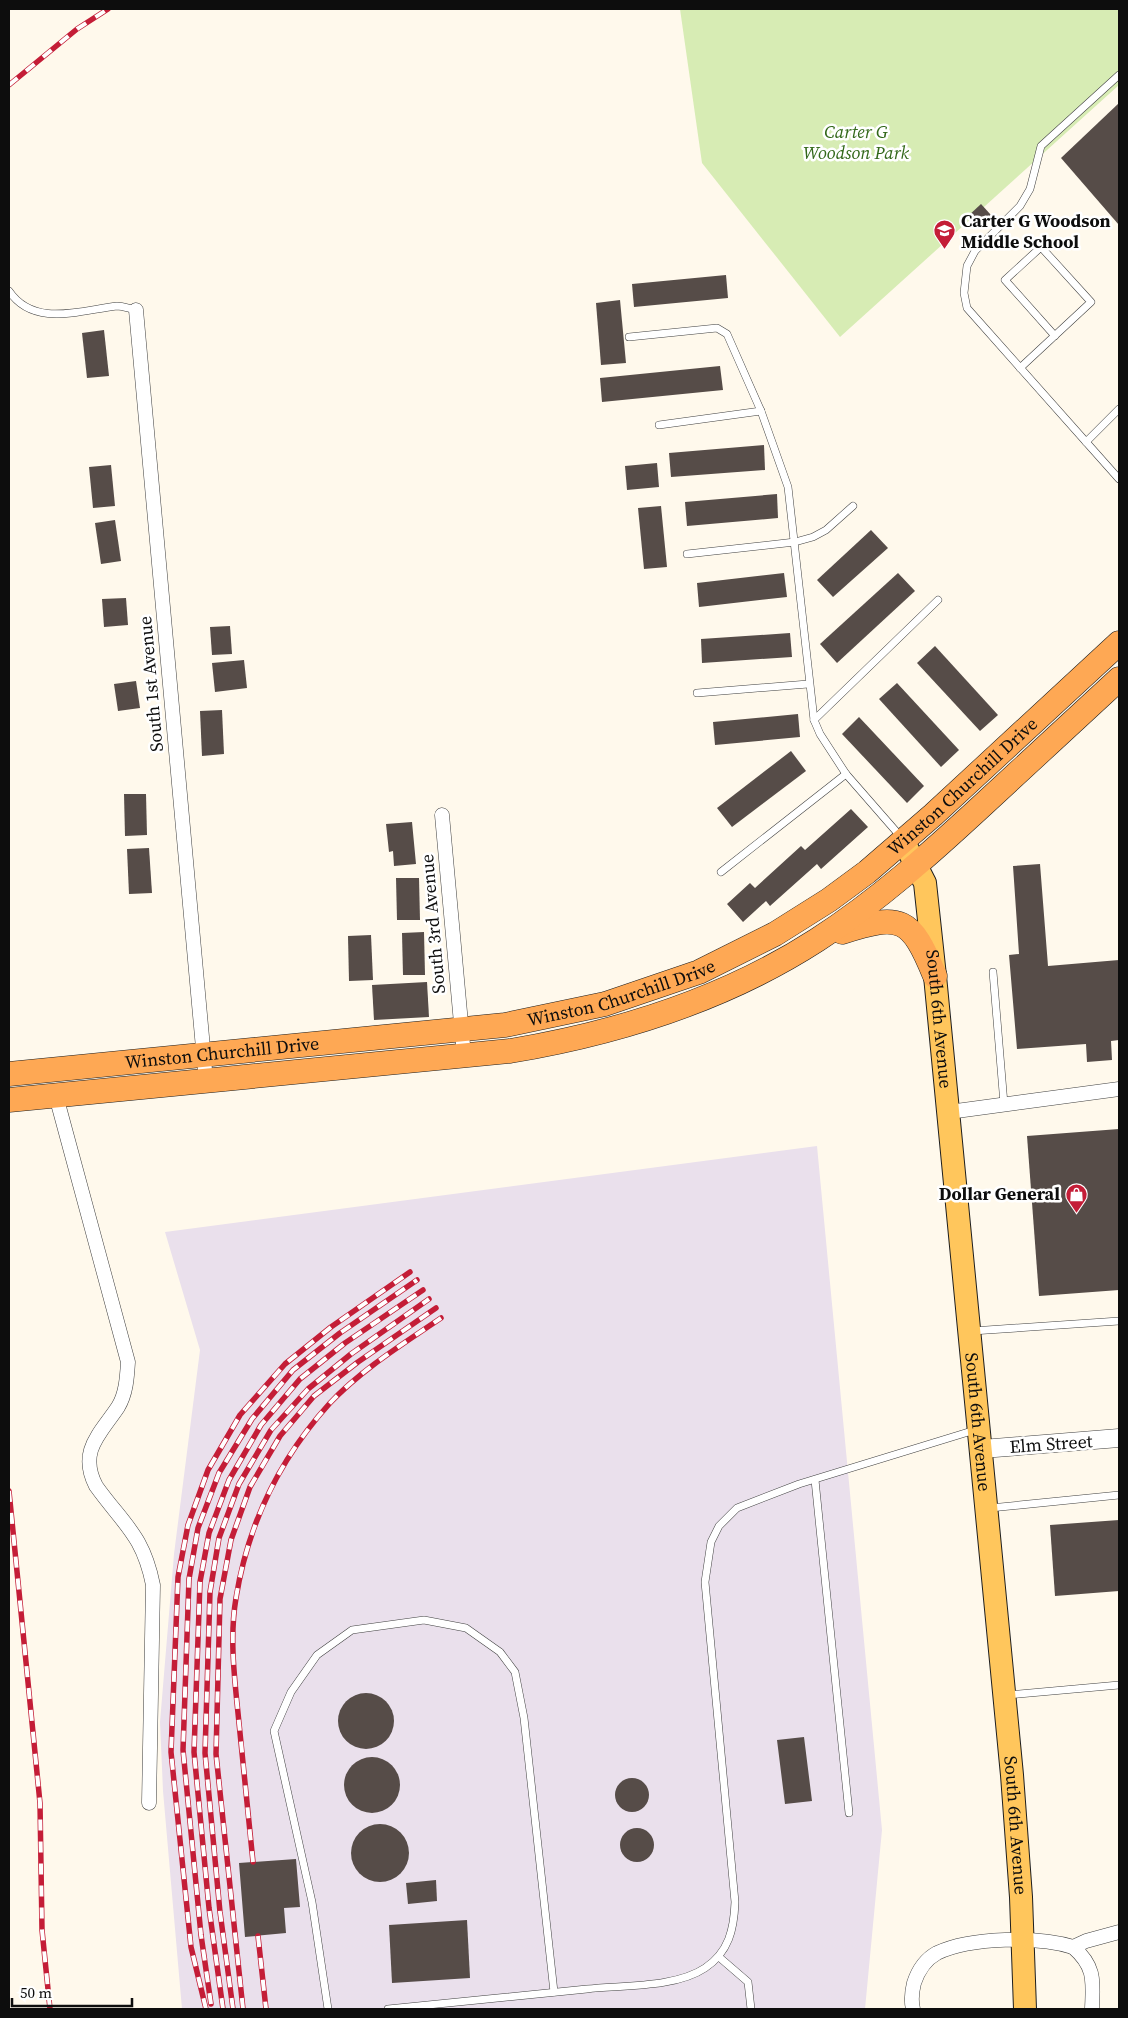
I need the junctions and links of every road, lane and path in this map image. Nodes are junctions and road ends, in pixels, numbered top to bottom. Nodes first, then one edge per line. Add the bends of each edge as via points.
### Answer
1 (1119, 75) edge
2 (9, 291) edge
3 (136, 310) joint
4 (1055, 336) junction
5 (629, 337) dead end
6 (1020, 368) junction
7 (1119, 409) edge
8 (761, 411) junction
9 (659, 425) dead end
10 (1086, 442) junction
11 (1119, 479) edge
12 (853, 506) dead end
13 (795, 542) junction
14 (687, 554) dead end
15 (938, 600) dead end
16 (1119, 643) edge
17 (1119, 679) edge
18 (808, 684) junction
19 (697, 693) dead end
20 (814, 720) junction
21 (846, 774) junction
22 (442, 815) dead end
23 (903, 840) junction
24 (918, 865) junction
25 (721, 872) dead end
26 (816, 940) junction
27 (993, 972) dead end
28 (935, 976) junction
29 (462, 1030) junction
30 (204, 1054) junction
31 (464, 1056) junction
32 (9, 1074) edge
33 (206, 1081) junction
34 (1119, 1089) edge
35 (56, 1096) junction
36 (9, 1100) edge
37 (1004, 1104) junction
38 (949, 1112) junction
39 (1119, 1321) edge
40 (970, 1331) junction
41 (1119, 1438) edge
42 (981, 1439) junction
43 (815, 1480) junction
44 (1119, 1495) edge
45 (988, 1508) junction
46 (1119, 1685) edge
47 (1005, 1695) junction
48 (149, 1803) dead end
49 (849, 1813) dead end
50 (1119, 1932) edge
51 (1022, 1940) junction
52 (1074, 1947) junction
53 (719, 1957) junction
54 (554, 1992) junction
55 (328, 2009) edge
56 (388, 2009) edge
57 (751, 2009) edge
58 (913, 2009) edge
59 (1025, 2009) edge
60 (1092, 2009) edge

1 - 6 lane via 1041,146 1030,189 1020,206 975,251 967,266 964,293 967,308
2 - 3 lane via 16,301 39,312 82,312 119,306
3 - 30 street, South 1st Avenue
4 - 4 lane via 1091,302 1041,247 1005,280
4 - 6 lane
5 - 8 lane via 717,328 724,330
6 - 10 lane
7 - 10 lane
8 - 9 lane
8 - 13 lane via 788,487
10 - 11 lane
12 - 13 lane via 826,530
13 - 14 lane
13 - 18 lane
15 - 20 lane
16 - 23 highway, Winston Churchill Drive
17 - 24 highway, Winston Churchill Drive
18 - 19 lane
18 - 20 lane
20 - 21 lane
21 - 23 lane
21 - 25 lane
22 - 29 street, South 3rd Avenue
23 - 24 main road, South 6th Avenue
23 - 29 highway, Winston Churchill Drive via 829,900 776,934 699,972 596,1007
24 - 26 highway, Winston Churchill Drive
24 - 28 main road, South 6th Avenue via 925,883
26 - 28 highway via 872,922 892,922 912,933 921,944
26 - 31 highway, Winston Churchill Drive via 720,992 652,1018 564,1042
27 - 37 lane
28 - 38 main road, South 6th Avenue
29 - 30 highway, Winston Churchill Drive
29 - 31 street, South 3rd Avenue
30 - 32 highway, Winston Churchill Drive
30 - 33 street, South 1st Avenue
31 - 33 highway, Winston Churchill Drive
33 - 35 highway, Winston Churchill Drive
34 - 37 street
35 - 36 highway, Winston Churchill Drive
35 - 48 street via 128,1362 124,1393 92,1442 90,1459 91,1477 138,1540 149,1564 153,1585
37 - 38 street
38 - 40 main road, South 6th Avenue
39 - 40 lane
40 - 42 main road, South 6th Avenue
41 - 42 street, Elm Street
42 - 43 lane
42 - 45 main road, South 6th Avenue
43 - 49 lane
43 - 53 lane via 737,1508 719,1526 707,1558 705,1582 735,1902 732,1934
44 - 45 lane
45 - 47 main road, South 6th Avenue
46 - 47 lane
47 - 51 main road, South 6th Avenue
50 - 52 street
51 - 52 street via 1056,1941
51 - 58 street via 989,1942 937,1953 917,1974 912,1988
51 - 59 main road, South 6th Avenue
52 - 60 street via 1084,1956 1094,1981
53 - 54 lane via 686,1977 639,1985
53 - 57 lane via 748,1982
54 - 55 lane via 524,1718 515,1672 500,1652 466,1628 424,1620 352,1630 317,1655 291,1692 274,1731 312,1902
54 - 56 lane

